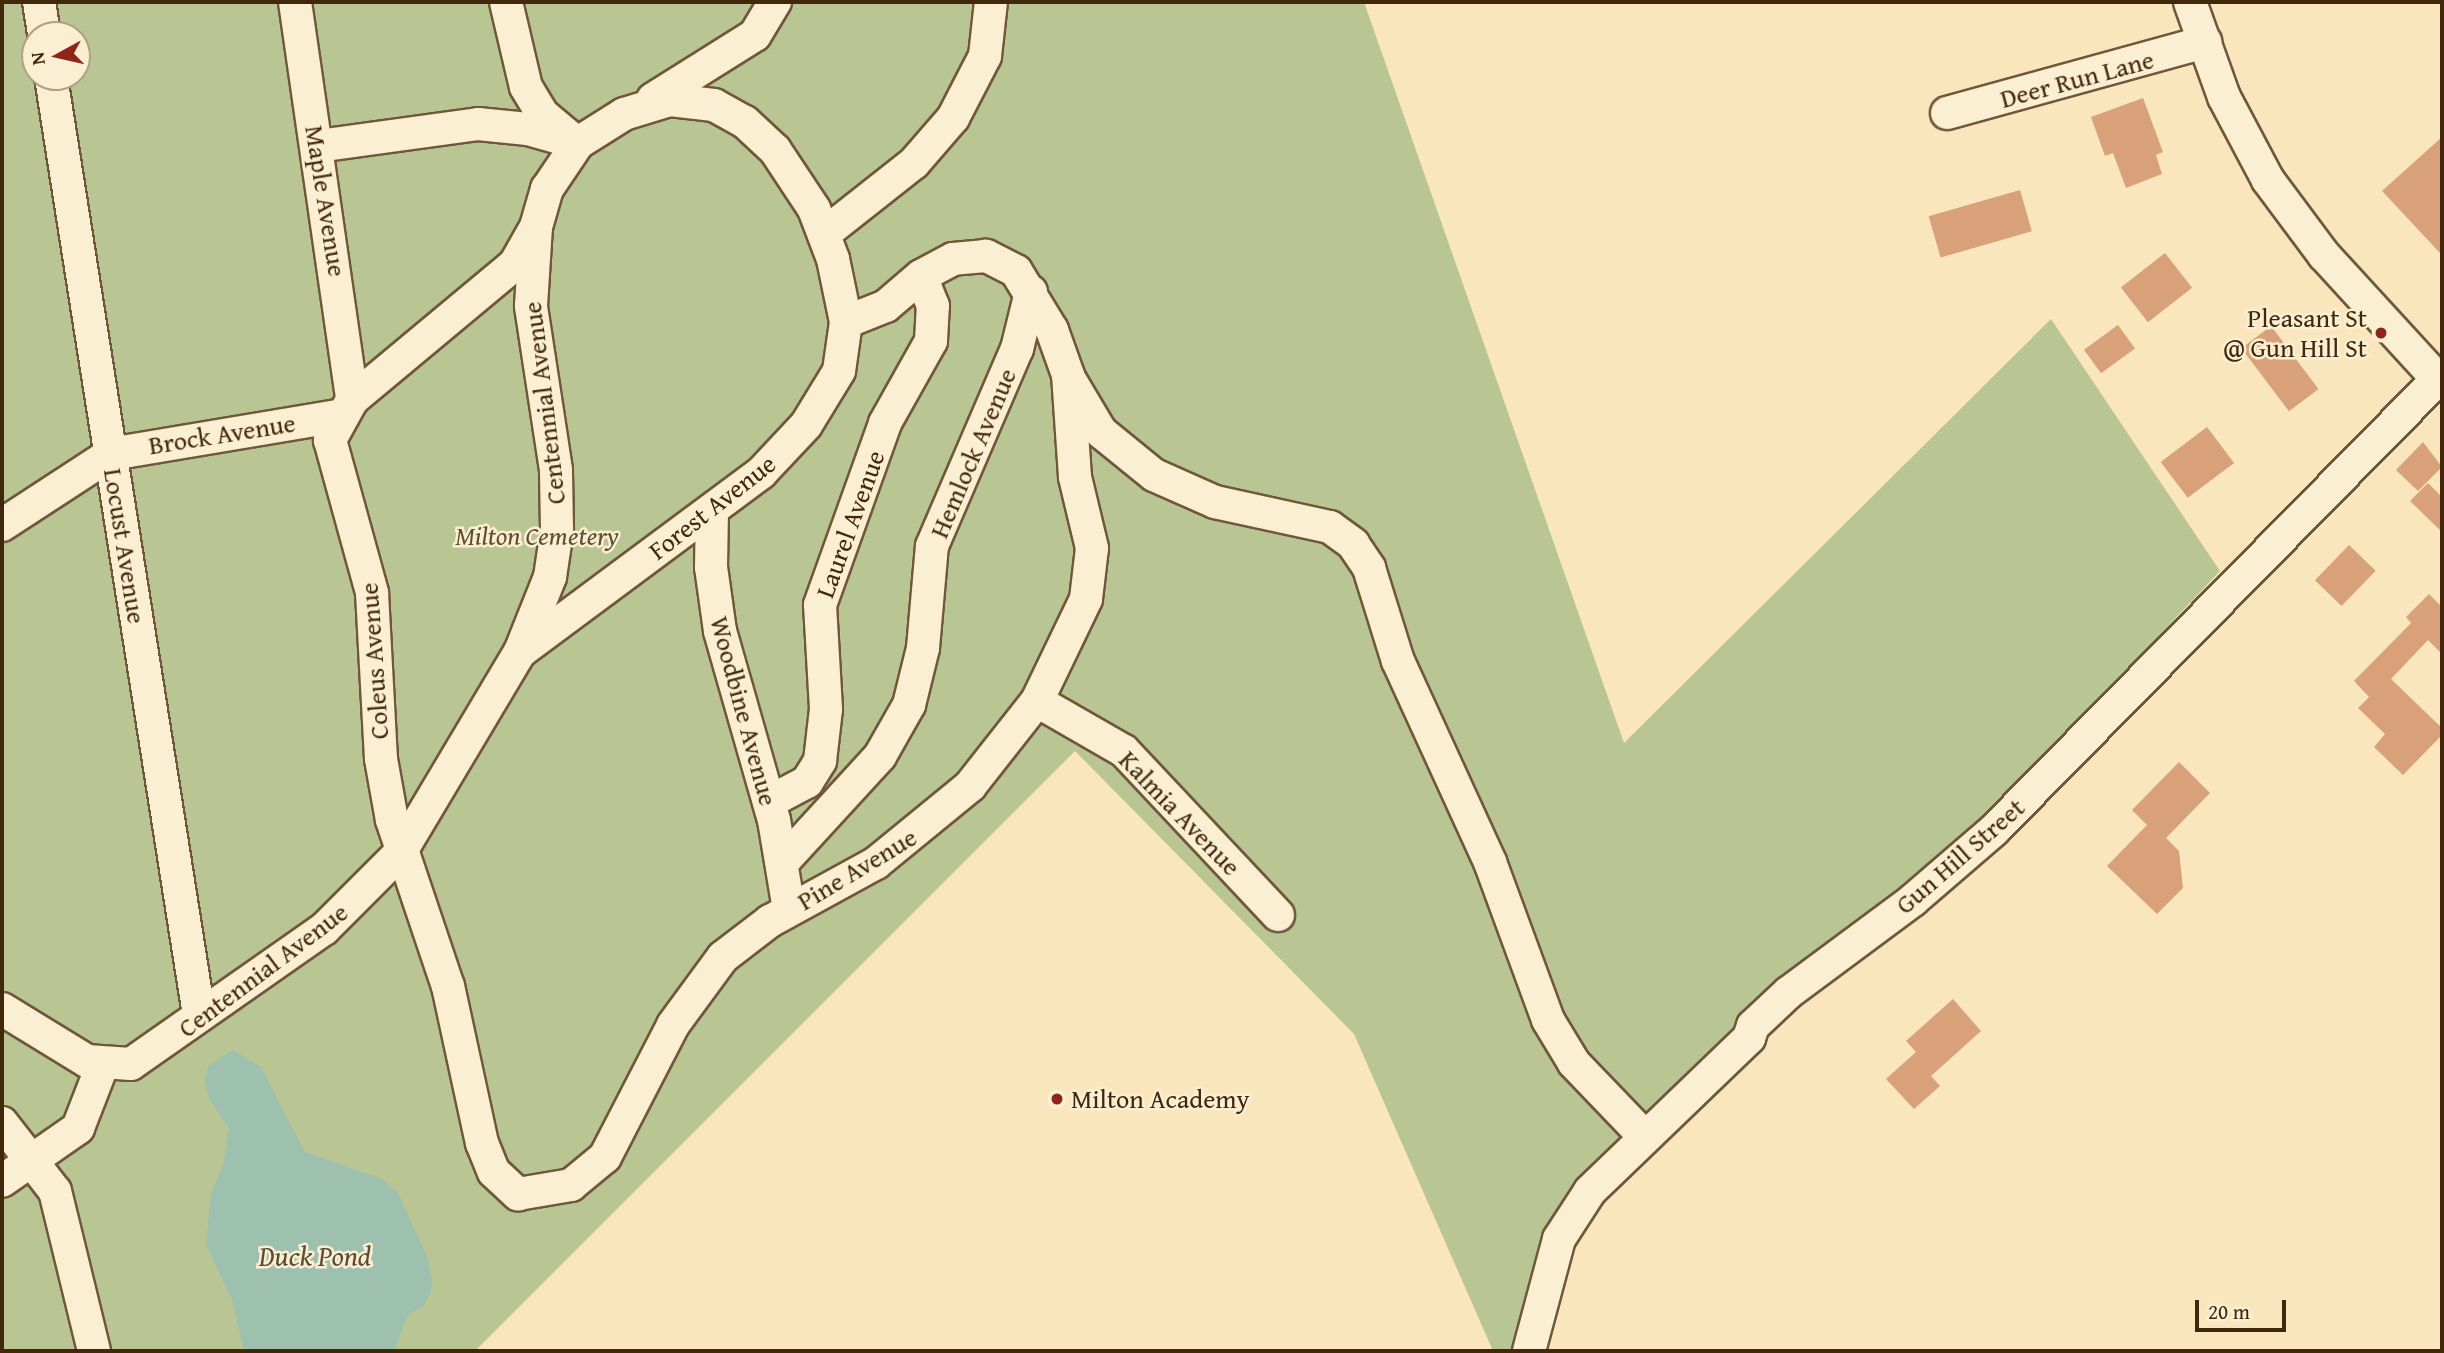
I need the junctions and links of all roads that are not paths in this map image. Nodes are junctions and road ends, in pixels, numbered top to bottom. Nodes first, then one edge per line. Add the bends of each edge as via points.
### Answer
1 (39, 2) edge
2 (295, 2) edge
3 (506, 2) edge
4 (775, 2) edge
5 (990, 2) edge
6 (2190, 2) edge
7 (42, 21) edge
8 (2205, 42) junction
9 (53, 91) edge
10 (640, 107) junction
11 (1947, 113) dead end
12 (578, 143) junction
13 (318, 146) junction
14 (536, 227) junction
15 (824, 234) junction
16 (921, 276) junction
17 (1031, 292) junction
18 (846, 322) junction
19 (2437, 368) edge
20 (1068, 375) junction
21 (345, 408) junction
22 (111, 454) junction
23 (712, 510) junction
24 (2, 525) edge
25 (520, 652) junction
26 (1037, 701) junction
27 (814, 775) junction
28 (839, 798) junction
29 (769, 802) junction
30 (400, 853) junction
31 (782, 863) junction
32 (789, 910) junction
33 (1278, 915) dead end
34 (2, 1009) edge
35 (200, 1015) junction
36 (102, 1066) junction
37 (2, 1123) edge
38 (1645, 1137) junction
39 (29, 1160) junction
40 (2, 1181) edge
41 (94, 1351) edge
42 (1529, 1351) edge

1 - 7 street
2 - 13 street, Maple Avenue
3 - 12 street via 526,87 542,114
4 - 10 street via 755,35
5 - 15 street via 985,56 953,118 914,163
6 - 8 street
8 - 11 street, Deer Run Lane
8 - 19 street via 2238,126 2285,205
9 - 22 street, Locust Avenue
10 - 12 street, Centennial Avenue
10 - 15 street, Centennial Avenue via 670,100 700,101 746,122 788,166
12 - 13 street via 528,129 478,124
12 - 14 street, Centennial Avenue via 555,172
13 - 21 street, Maple Avenue
14 - 21 street via 515,264
14 - 25 street, Centennial Avenue via 532,328 556,470 558,521 544,598
15 - 18 street, Centennial Avenue
16 - 17 street, Pine Avenue via 953,260 986,256 1008,264
16 - 18 street, Pine Avenue via 886,306
16 - 27 street, Laurel Avenue via 933,306 931,341 888,417 823,587 818,642 826,709
17 - 20 street, Pine Avenue
17 - 28 street, Hemlock Avenue via 1017,349 932,546 923,648 909,705 880,756
18 - 23 street, Forest Avenue via 839,371 806,425 761,473
19 - 38 street, Gun Hill Street via 1993,831 1913,900 1788,993
20 - 26 street, Pine Avenue via 1072,455 1093,562 1077,624
20 - 38 street via 1101,432 1154,475 1215,502 1330,527 1353,544 1369,568 1398,661 1490,862 1538,999 1574,1063
21 - 22 street, Brock Avenue
21 - 30 street, Coleus Avenue via 330,453 372,593 381,759
22 - 24 street, Brock Avenue
22 - 35 street, Locust Avenue
23 - 25 street, Forest Avenue
23 - 29 street, Woodbine Avenue via 711,567 720,631
25 - 30 street, Centennial Avenue
26 - 32 street, Pine Avenue via 986,769 923,828 852,878
26 - 33 street, Kalmia Avenue via 1124,751
27 - 28 street
27 - 29 street via 797,790
28 - 31 street, Hemlock Avenue
29 - 31 street, Woodbine Avenue
30 - 32 street, Pine Avenue via 449,986 482,1143 494,1171 518,1194 570,1185 596,1167 614,1143 697,988 737,944
30 - 35 street, Centennial Avenue via 324,929
31 - 32 street, Woodbine Avenue
34 - 36 street via 74,1055
35 - 36 street, Centennial Avenue via 145,1058
36 - 39 street via 78,1128
37 - 39 street
38 - 42 street, Gun Hill Street via 1567,1220
39 - 40 street
39 - 41 street via 49,1179 60,1204

